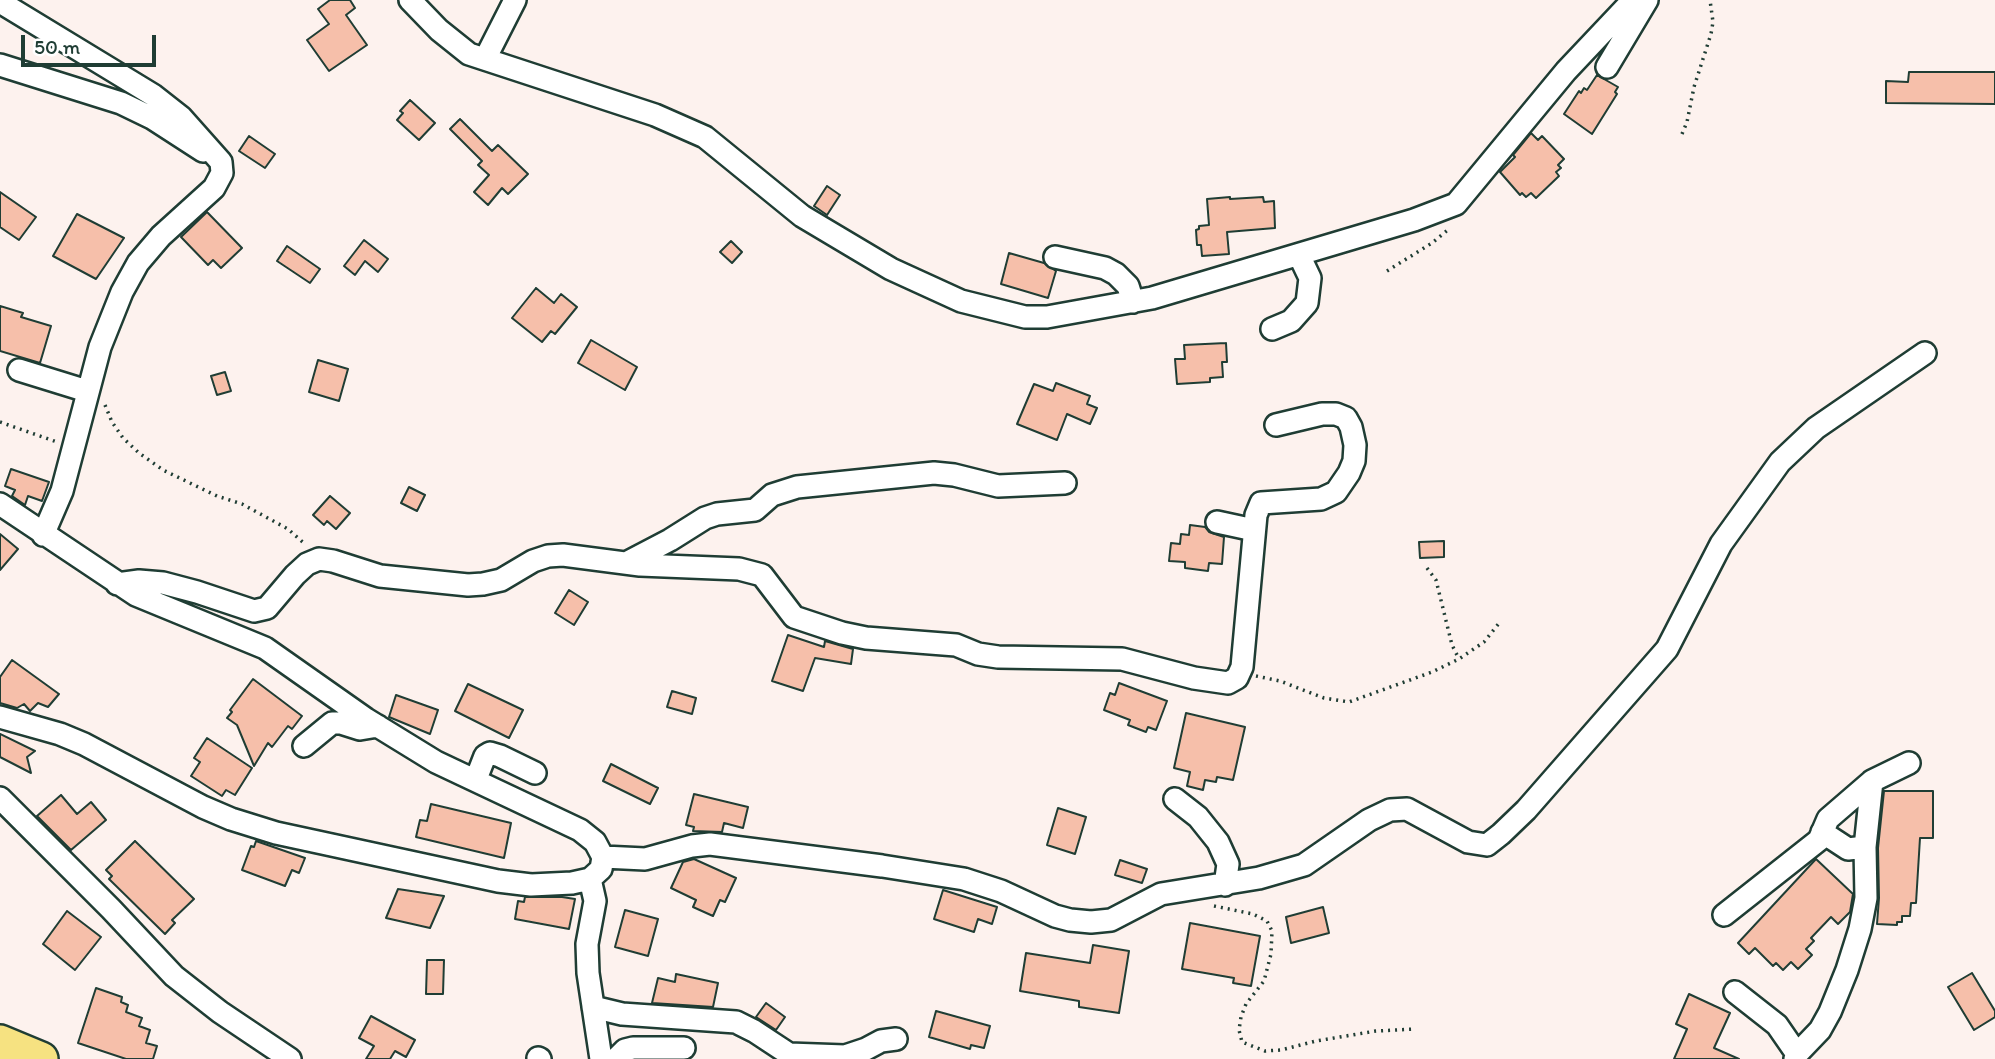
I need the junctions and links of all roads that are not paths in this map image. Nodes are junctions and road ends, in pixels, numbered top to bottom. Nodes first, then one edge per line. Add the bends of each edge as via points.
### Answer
1 (410, 0) edge
2 (515, 0) edge
3 (1633, 0) edge
4 (1647, 0) edge
5 (0, 2) edge
6 (485, 59) junction
7 (0, 65) edge
8 (1606, 67) dead end
9 (221, 162) junction
10 (1299, 255) junction
11 (1055, 257) dead end
12 (1133, 302) junction
13 (1272, 329) dead end
14 (1925, 353) dead end
15 (19, 370) dead end
16 (95, 394) junction
17 (1276, 425) dead end
18 (1065, 483) dead end
19 (0, 504) edge
20 (1217, 522) dead end
21 (1254, 530) junction
22 (43, 535) junction
23 (626, 563) junction
24 (117, 584) junction
25 (0, 717) edge
26 (378, 726) junction
27 (304, 746) dead end
28 (1909, 763) dead end
29 (534, 773) dead end
30 (476, 779) junction
31 (1872, 782) junction
32 (0, 798) edge
33 (1175, 799) dead end
34 (1822, 832) junction
35 (1865, 847) junction
36 (603, 857) junction
37 (590, 879) junction
38 (1225, 885) junction
39 (1724, 915) dead end
40 (1735, 992) dead end
41 (593, 1007) junction
42 (896, 1040) dead end
43 (0, 1042) edge
44 (684, 1048) dead end
45 (1796, 1056) edge
46 (41, 1059) edge
47 (289, 1059) edge
48 (601, 1059) edge
49 (616, 1059) edge

1 - 6 street via 459,48
2 - 6 street
3 - 10 street via 1566,71 1455,204
4 - 8 street
5 - 9 street via 153,94 181,117
6 - 12 street via 691,129 802,216 891,269 961,301 1025,317
7 - 9 street via 121,103
9 - 16 street via 222,173 214,188 161,236 127,282 108,322
10 - 12 street
10 - 13 street via 1310,278 1307,303 1291,321
11 - 12 street via 1116,274 1128,286
14 - 38 street via 1816,428 1780,462 1721,544 1667,649 1495,840 1487,845 1468,842 1407,809 1390,810 1304,865
15 - 16 street
16 - 22 street
17 - 21 street via 1322,414 1346,418 1355,445 1354,461 1336,492 1321,499 1261,503
18 - 23 street via 998,486 934,472 797,487 772,495 755,510 705,518
19 - 22 street
20 - 21 street
21 - 23 street via 1242,667 1228,683 1122,659 998,657 956,645 866,638 794,617 771,584 751,571
22 - 24 street
23 - 24 street via 548,556 500,580 468,585 380,576 319,559 295,575 267,608 254,611 163,583 139,580
24 - 26 street via 265,648
25 - 37 street via 61,734 203,807 276,833 498,881 531,885
26 - 27 street via 360,729 332,723
26 - 30 street via 436,762
28 - 31 street
29 - 30 street via 489,753
30 - 36 street via 580,830 596,842
31 - 34 street via 1828,819
31 - 35 street
32 - 47 street via 174,976
33 - 38 street via 1199,817 1218,842 1228,864
34 - 35 street via 1848,849
34 - 39 street via 1819,840
35 - 45 street via 1866,898 1847,970 1820,1030
36 - 37 street via 601,869
36 - 38 street via 645,859 710,844 882,866 964,879 1055,916 1091,922 1111,920 1161,894
37 - 41 street via 595,901 587,959
40 - 45 street via 1777,1025
41 - 42 street via 622,1014 736,1022 789,1054 845,1056 881,1041
41 - 48 street
43 - 46 main road
44 - 49 street via 633,1048

